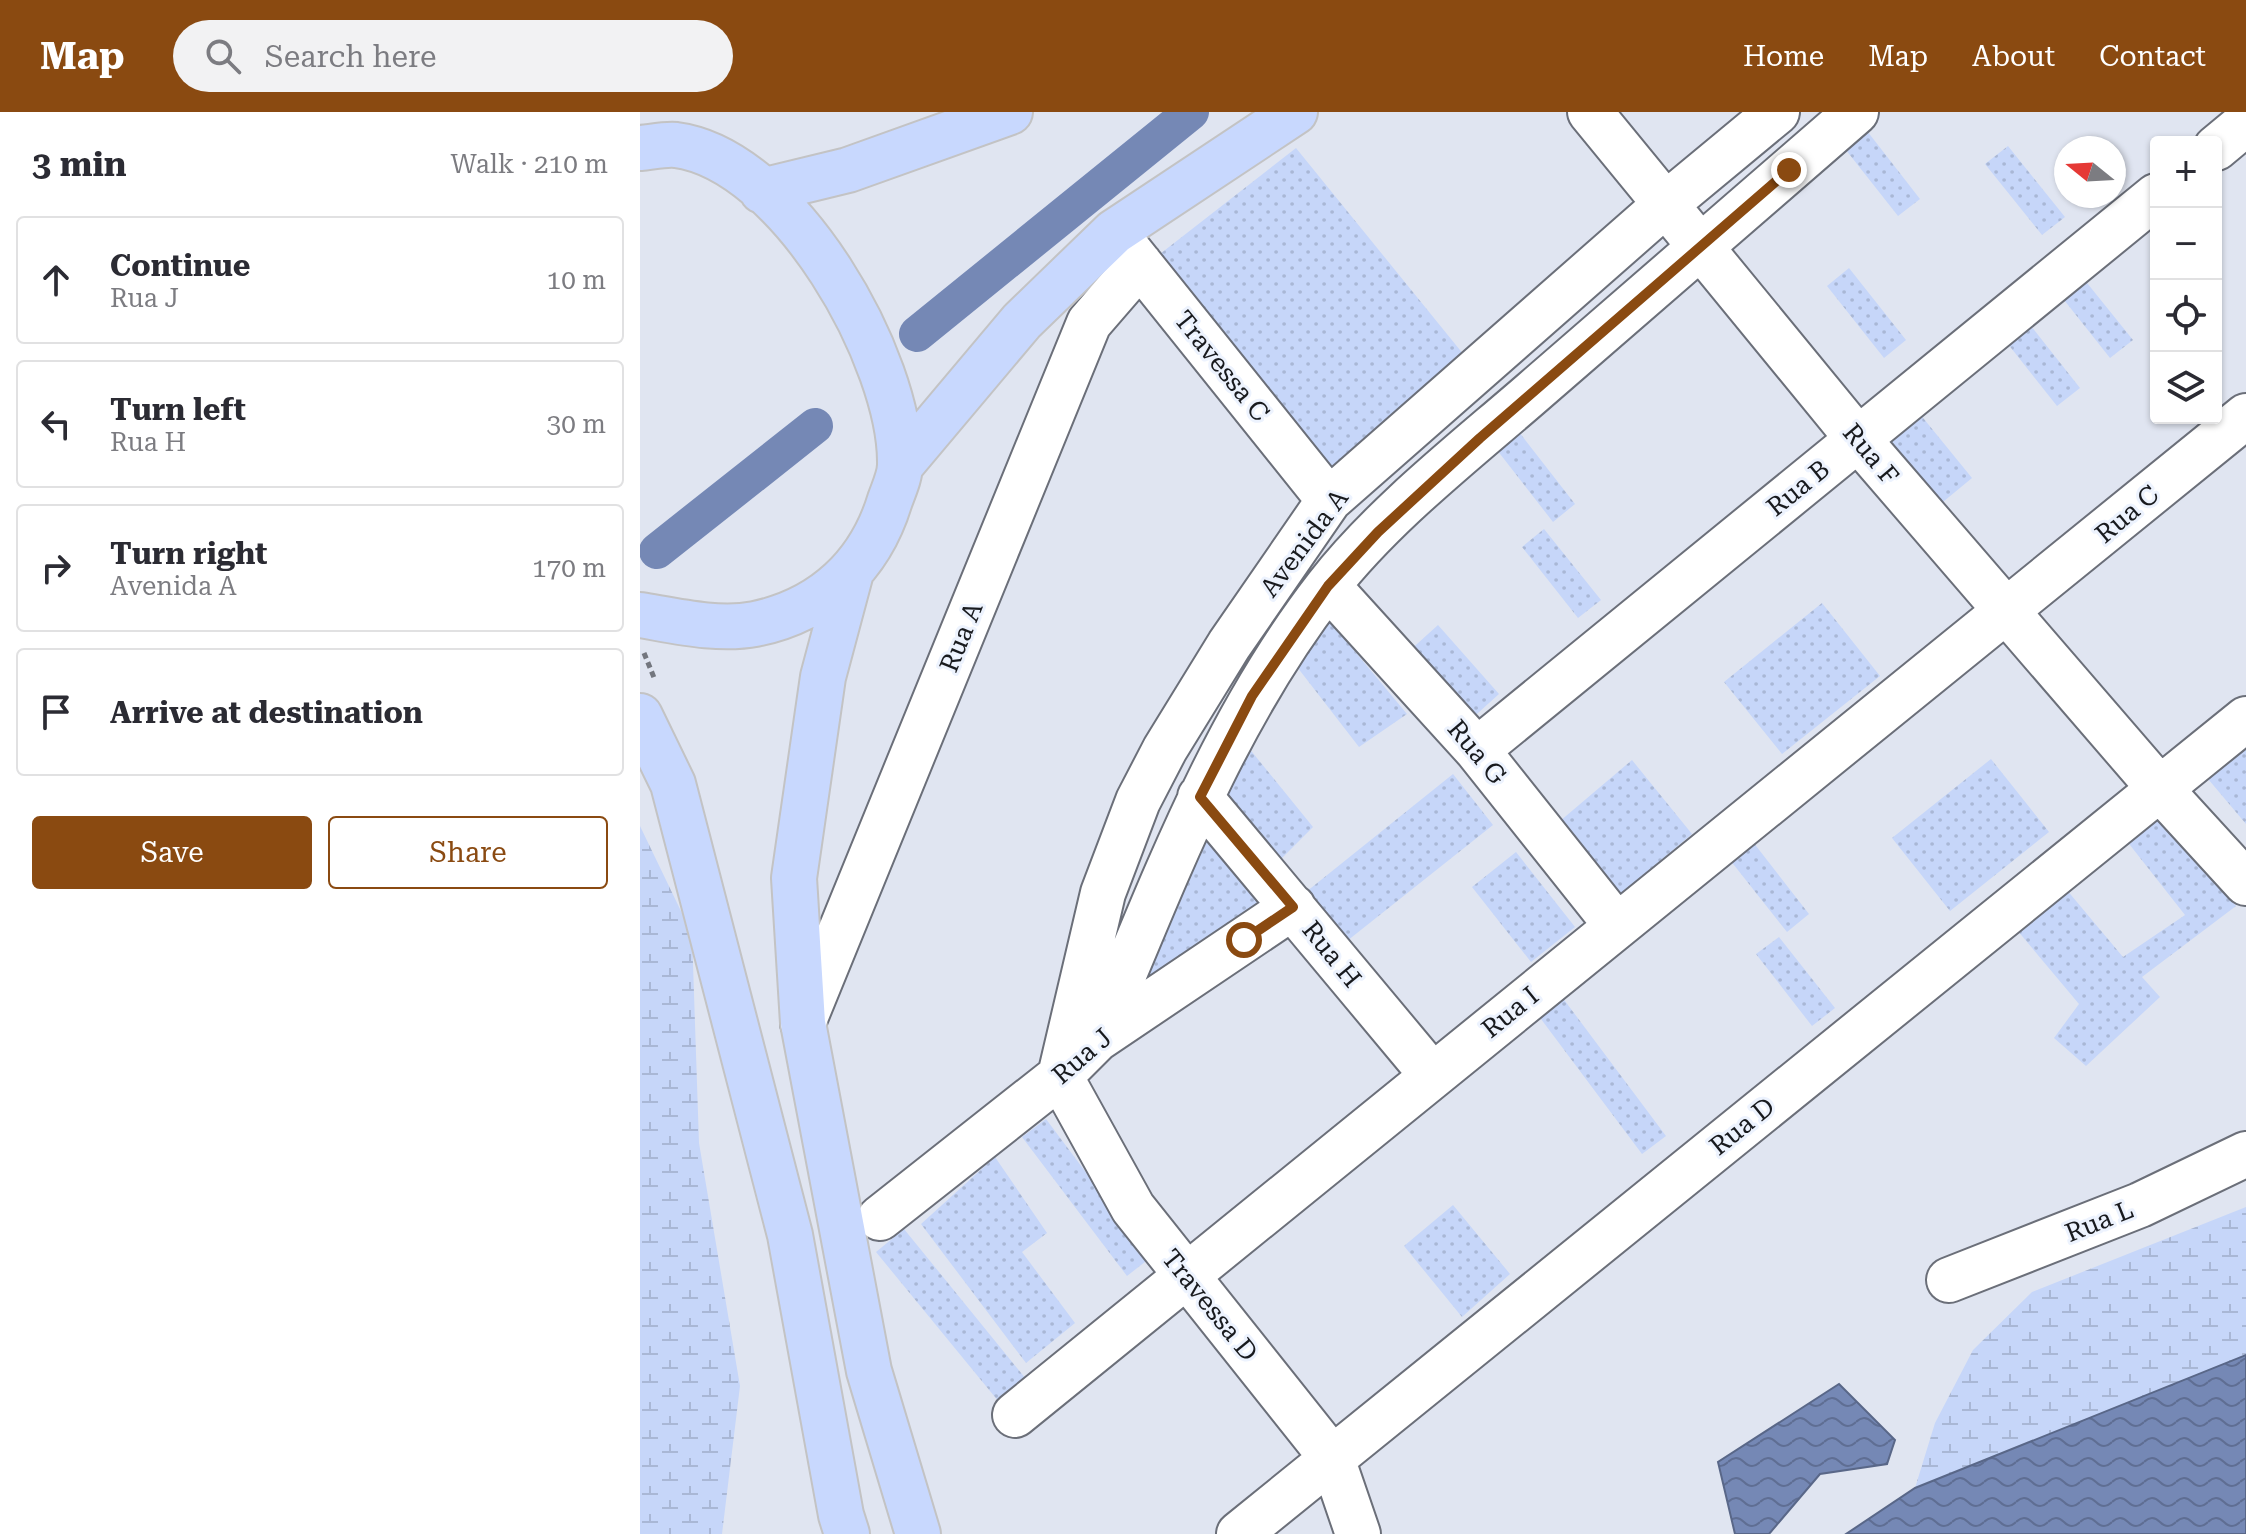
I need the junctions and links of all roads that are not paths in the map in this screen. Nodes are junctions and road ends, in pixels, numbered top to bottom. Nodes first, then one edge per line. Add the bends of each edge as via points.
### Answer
1 (1010, 112) edge
2 (1295, 112) edge
3 (1590, 112) edge
4 (1777, 112) edge
5 (1856, 112) edge
6 (2246, 123) edge
7 (2222, 143) edge
8 (652, 144) edge
9 (762, 191) junction
10 (2150, 201) edge
11 (1666, 204) junction
12 (1701, 247) junction
13 (1127, 248) junction
14 (2246, 416) edge
15 (1858, 439) junction
16 (900, 466) junction
17 (1329, 500) junction
18 (850, 576) junction
19 (1328, 586) junction
20 (2008, 613) junction
21 (640, 615) edge
22 (640, 716) edge
23 (2246, 719) edge
24 (1477, 750) junction
25 (2160, 789) junction
26 (1200, 797) junction
27 (2246, 883) edge
28 (1293, 907) junction
29 (1617, 926) junction
30 (803, 1023) junction
31 (1097, 1039) junction
32 (1432, 1075) junction
33 (1060, 1076) junction
34 (2246, 1154) edge
35 (880, 1218) dead end
36 (1189, 1278) junction
37 (1949, 1280) dead end
38 (1015, 1415) dead end
39 (1332, 1458) junction
40 (847, 1534) edge
41 (918, 1534) edge
42 (1239, 1534) edge
43 (1358, 1534) edge

1 - 9 main road via 848,170
2 - 13 main road, Rua A
3 - 11 street, Rua F
4 - 11 street, Avenida A
5 - 12 street, Avenida A
6 - 7 street
8 - 9 main road via 737,170
9 - 16 main road via 817,247 859,315 888,384
10 - 15 street, Rua B
11 - 12 street, Rua F
11 - 17 street, Avenida A
12 - 15 street, Rua F
12 - 19 street, Avenida A via 1480,438
13 - 16 main road, Rua A via 1022,321
13 - 17 street, Travessa C
13 - 30 street, Rua A via 1089,323
14 - 20 street, Rua C
15 - 20 street, Rua F
15 - 24 street, Rua B
16 - 18 main road via 884,520
17 - 33 street, Avenida A via 1229,645 1138,801 1103,893
18 - 21 main road via 806,608 753,624 698,624
18 - 30 main road via 823,677 794,878
19 - 24 street, Rua G
19 - 26 street, Avenida A via 1252,696
20 - 25 street, Rua F
20 - 29 street, Rua I
22 - 40 main road via 673,784 790,1235
23 - 25 street, Rua D
24 - 29 street, Rua G
25 - 27 street, Rua F
25 - 39 street, Rua D
26 - 28 street, Rua H
26 - 31 street, Avenida A
28 - 31 street, Rua J
28 - 32 street, Rua H
29 - 32 street, Rua I
30 - 41 main road via 869,1371
31 - 33 street, Rua J
32 - 36 street, Rua I
33 - 35 street, Rua J
33 - 36 street, Travessa D via 1133,1208
34 - 37 street, Rua L via 2140,1205
36 - 38 street, Rua I
36 - 39 street, Travessa D
39 - 42 street, Rua D
39 - 43 street, Travessa D

